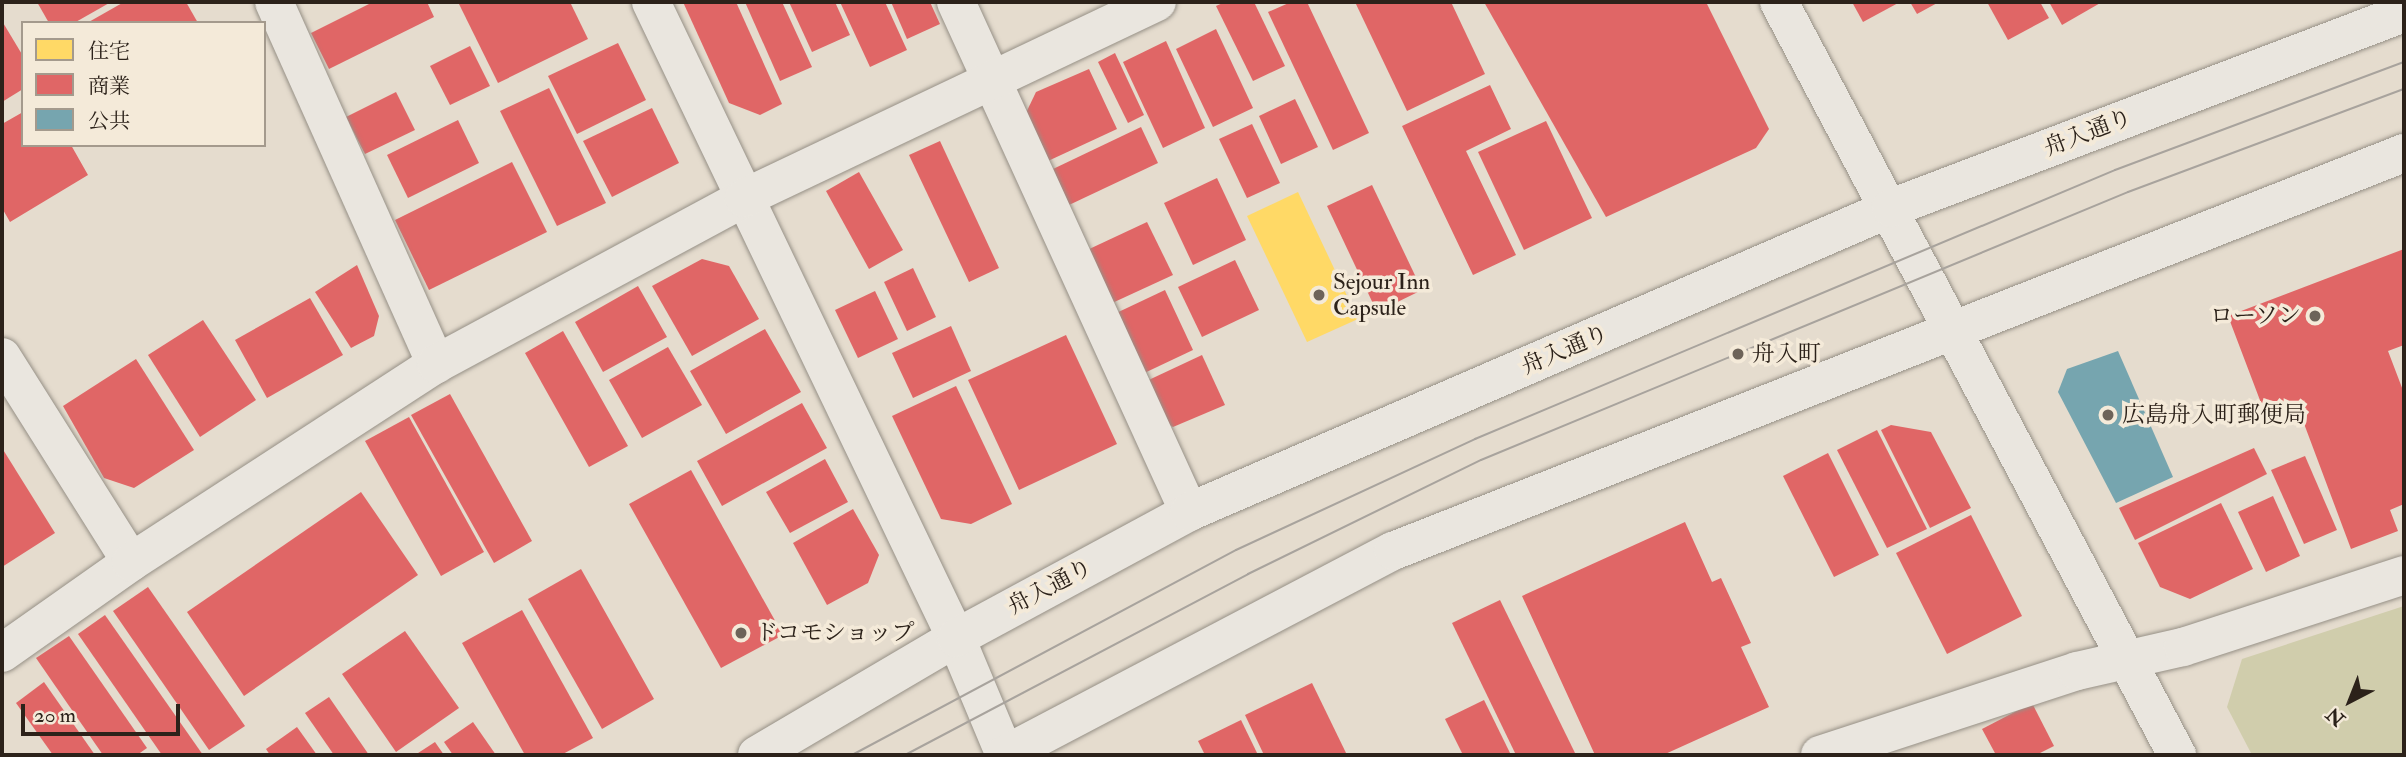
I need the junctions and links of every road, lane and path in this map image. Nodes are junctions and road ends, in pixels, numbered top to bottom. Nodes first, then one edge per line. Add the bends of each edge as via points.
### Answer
1 (274, 2) edge
2 (651, 2) edge
3 (956, 2) edge
4 (1157, 2) edge
5 (1779, 2) edge
6 (2399, 10) edge
7 (991, 77) junction
8 (2404, 153) edge
9 (744, 198) junction
10 (1891, 208) junction
11 (1950, 331) junction
12 (2, 357) edge
13 (436, 364) junction
14 (1189, 512) junction
15 (131, 562) junction
16 (2404, 575) edge
17 (956, 638) junction
18 (2, 653) edge
19 (2126, 659) junction
20 (757, 755) edge
21 (1004, 755) edge
22 (1820, 755) edge
23 (2177, 755) edge

1 - 13 street
2 - 9 street
3 - 7 street
4 - 7 street
5 - 10 street
6 - 10 street, 舟入通り
7 - 9 street
7 - 14 street
8 - 11 street
9 - 13 street
9 - 17 street
10 - 11 street
10 - 14 street, 舟入通り
11 - 19 street
11 - 21 street via 1393,551
12 - 15 street
13 - 15 street
14 - 17 street, 舟入通り
15 - 18 street
16 - 19 street via 2183,647
17 - 20 street, 舟入通り
17 - 21 street
19 - 22 street
19 - 23 street

